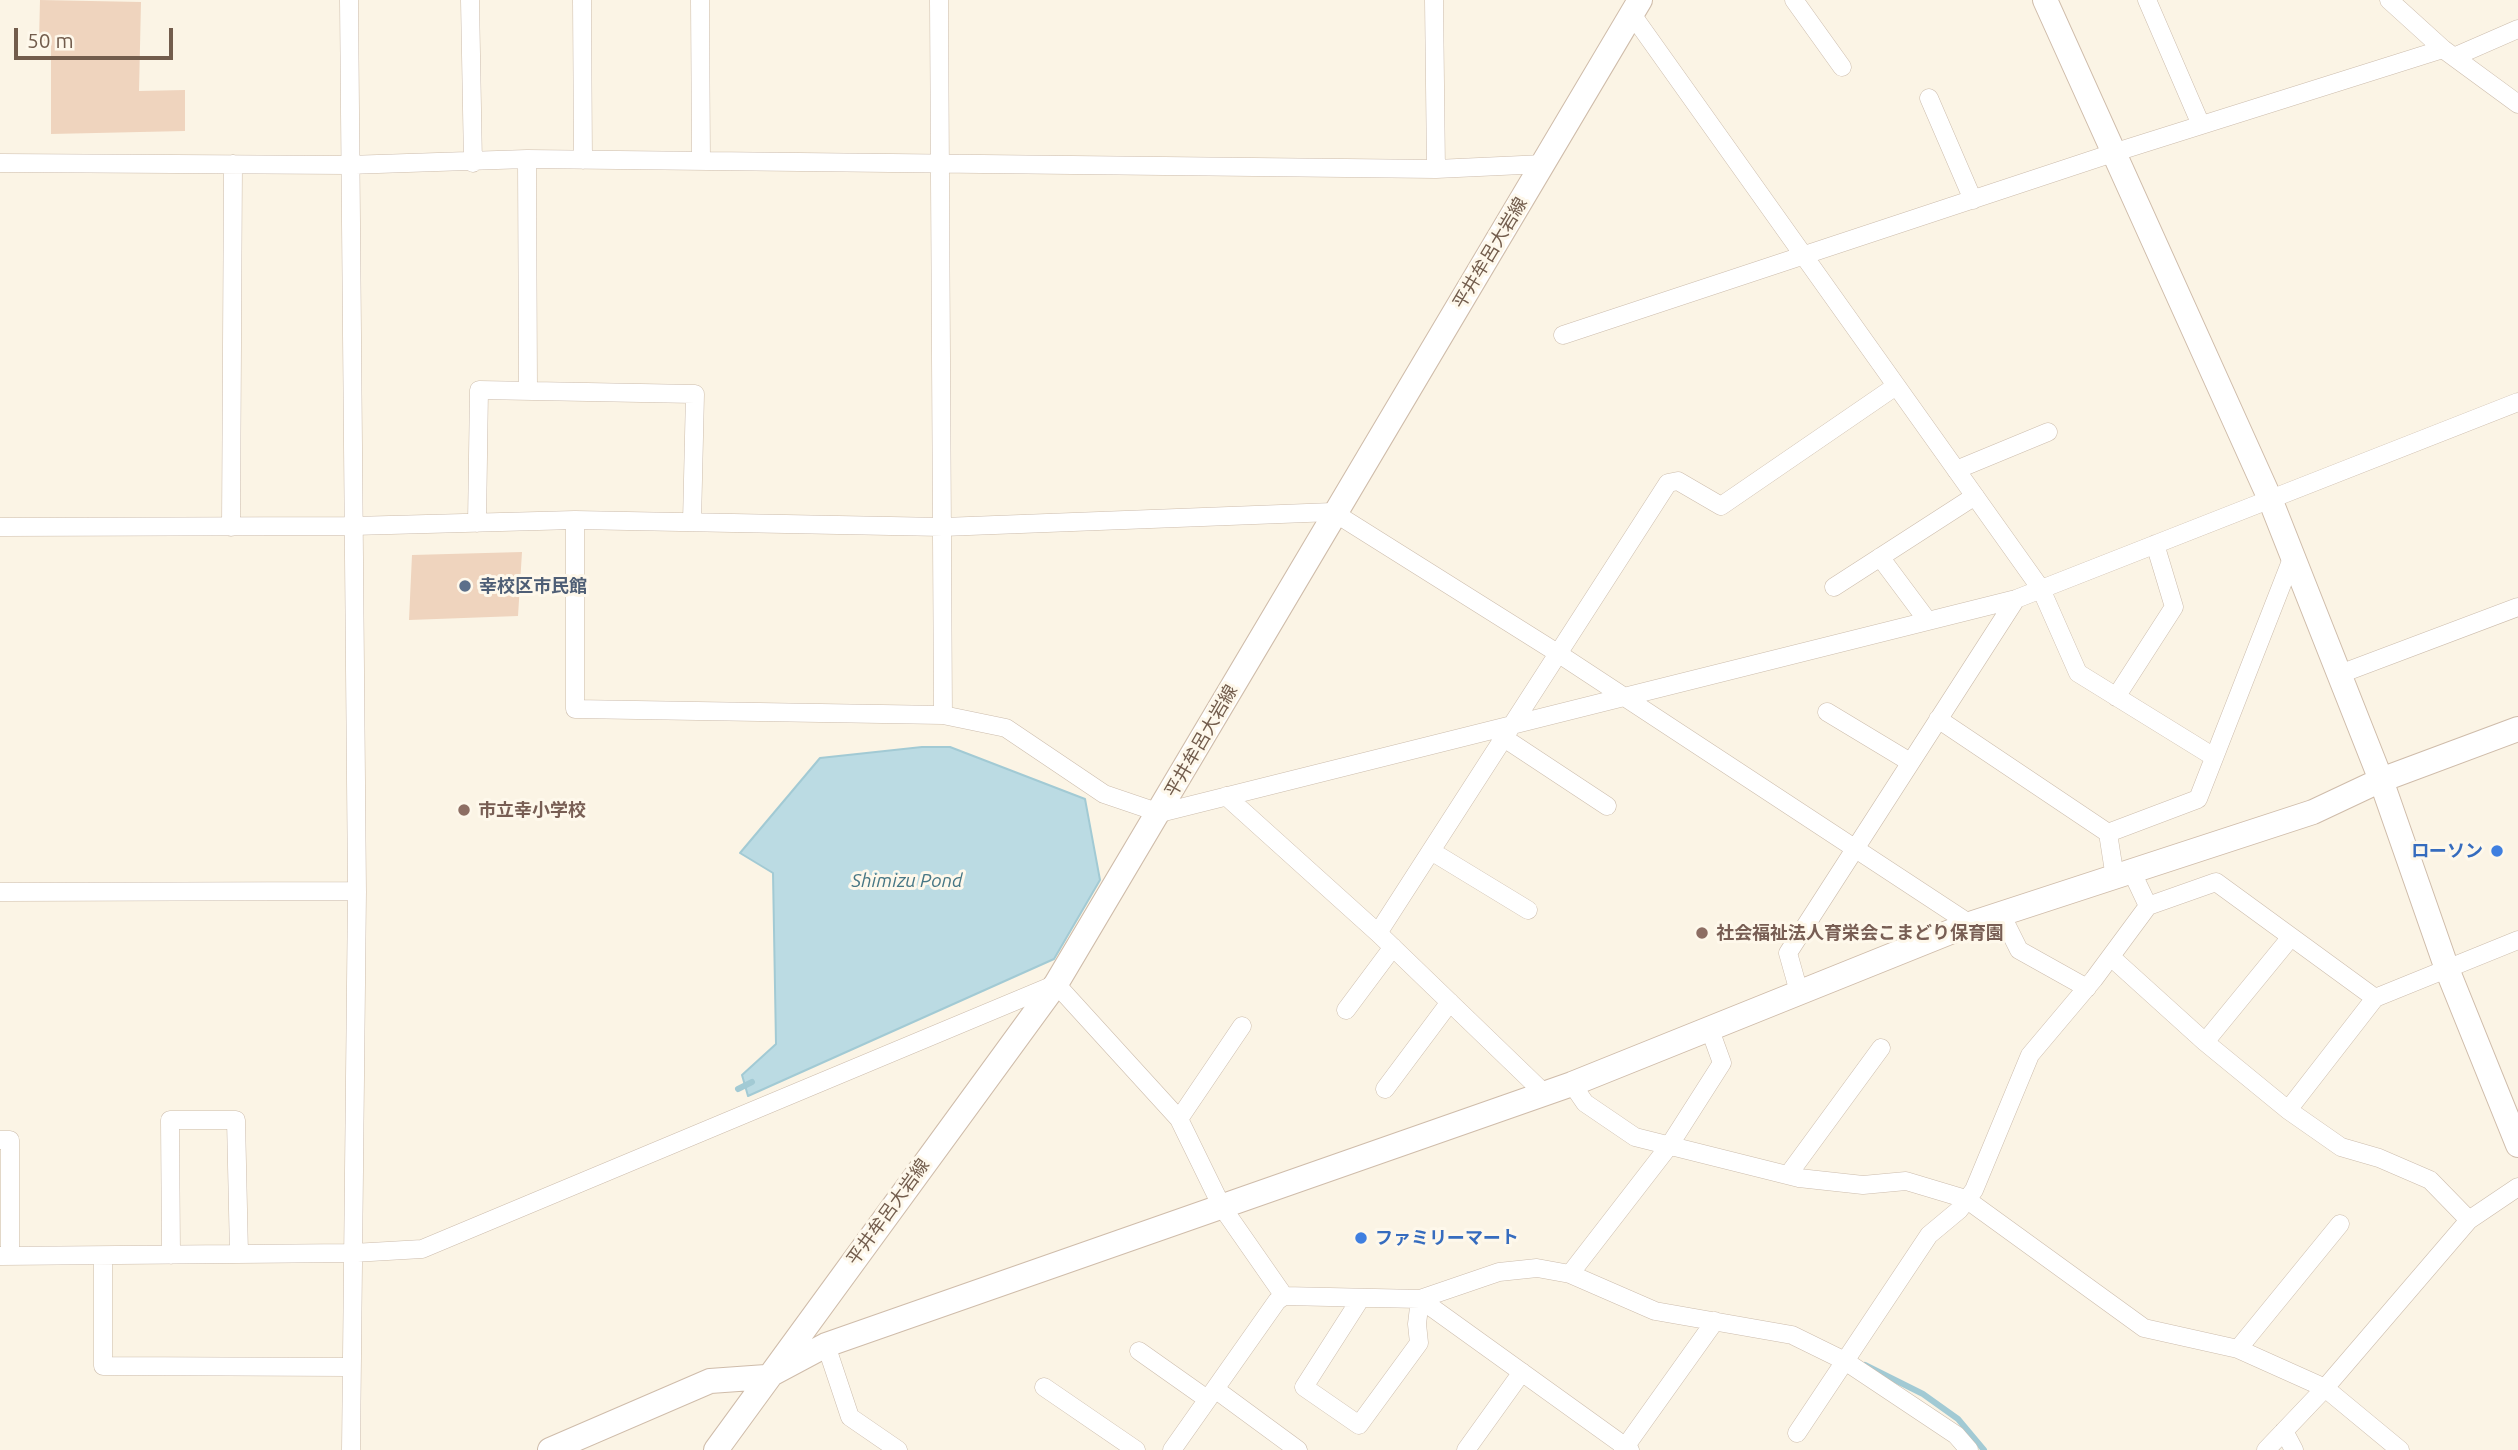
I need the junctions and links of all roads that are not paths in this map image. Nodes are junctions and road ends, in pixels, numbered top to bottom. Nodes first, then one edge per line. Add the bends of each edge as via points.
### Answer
1 (349, 0) edge
2 (470, 0) edge
3 (582, 0) edge
4 (700, 0) edge
5 (939, 0) edge
6 (1434, 0) edge
7 (1794, 0) edge
8 (2045, 0) edge
9 (2147, 0) edge
10 (2389, 0) edge
11 (1635, 6) edge
12 (2518, 29) edge
13 (2449, 53) junction
14 (1842, 67) dead end
15 (1929, 98) dead end
16 (2518, 104) edge
17 (2201, 125) junction
18 (2116, 152) junction
19 (527, 159) junction
20 (583, 160) junction
21 (701, 161) junction
22 (0, 163) edge
23 (473, 163) junction
24 (233, 164) junction
25 (941, 164) junction
26 (1544, 164) junction
27 (348, 165) junction
28 (1437, 169) junction
29 (1973, 200) junction
30 (1803, 258) junction
31 (1563, 335) dead end
32 (1896, 386) junction
33 (528, 390) junction
34 (2518, 402) edge
35 (2048, 432) dead end
36 (1956, 470) junction
37 (1975, 496) junction
38 (2270, 499) junction
39 (1334, 512) junction
40 (575, 520) junction
41 (692, 522) junction
42 (477, 523) junction
43 (353, 526) junction
44 (0, 527) edge
45 (232, 527) junction
46 (943, 527) junction
47 (2155, 544) junction
48 (2293, 556) junction
49 (1880, 557) junction
50 (1834, 587) dead end
51 (2041, 589) junction
52 (2016, 599) junction
53 (2518, 607) edge
54 (1927, 620) junction
55 (1559, 654) junction
56 (2340, 674) junction
57 (1624, 697) junction
58 (2116, 697) junction
59 (1827, 712) dead end
60 (943, 715) junction
61 (1938, 719) junction
62 (2518, 729) edge
63 (1508, 732) junction
64 (2214, 757) junction
65 (1910, 762) junction
66 (2381, 780) junction
67 (1226, 796) junction
68 (1607, 806) dead end
69 (1160, 813) junction
70 (2108, 833) junction
71 (1855, 848) junction
72 (1432, 851) junction
73 (2123, 874) junction
74 (357, 891) junction
75 (0, 892) edge
76 (2148, 905) junction
77 (1528, 910) dead end
78 (2002, 916) junction
79 (1970, 925) junction
80 (1378, 933) junction
81 (2291, 937) junction
82 (2518, 940) edge
83 (1393, 947) junction
84 (2111, 957) junction
85 (2447, 969) junction
86 (1056, 984) junction
87 (2087, 989) junction
88 (1799, 992) junction
89 (2375, 999) junction
90 (1450, 1002) junction
91 (1346, 1010) dead end
92 (1242, 1026) dead end
93 (1709, 1027) junction
94 (2205, 1042) junction
95 (1881, 1048) dead end
96 (1572, 1084) junction
97 (1385, 1089) dead end
98 (1545, 1094) junction
99 (2288, 1110) junction
100 (1179, 1119) junction
101 (0, 1140) edge
102 (2518, 1145) edge
103 (1669, 1146) junction
104 (1788, 1175) junction
105 (2518, 1187) edge
106 (1966, 1199) junction
107 (1222, 1207) junction
108 (2469, 1220) junction
109 (2340, 1224) dead end
110 (353, 1253) junction
111 (239, 1254) junction
112 (171, 1255) junction
113 (5, 1256) edge
114 (103, 1256) junction
115 (1570, 1274) junction
116 (1284, 1296) junction
117 (1360, 1298) junction
118 (1420, 1299) junction
119 (1715, 1321) junction
120 (826, 1345) junction
121 (2238, 1349) junction
122 (1139, 1351) dead end
123 (1845, 1361) junction
124 (350, 1367) junction
125 (1522, 1372) junction
126 (766, 1377) junction
127 (1044, 1387) dead end
128 (2325, 1388) junction
129 (1211, 1394) junction
130 (2284, 1432) junction
131 (1797, 1433) dead end
132 (1626, 1449) edge
133 (351, 1450) edge
134 (550, 1450) edge
135 (716, 1450) edge
136 (898, 1450) edge
137 (1136, 1450) edge
138 (1172, 1450) edge
139 (1298, 1450) edge
140 (1466, 1450) edge
141 (1969, 1450) edge
142 (2266, 1450) edge
143 (2294, 1450) edge
144 (2400, 1450) edge

1 - 27 street
2 - 23 street
3 - 20 street
4 - 21 street
5 - 25 street
6 - 28 street
7 - 14 street
8 - 18 street
9 - 17 street
10 - 13 street
11 - 26 street, 平井牟呂大岩線
11 - 30 street
12 - 13 street
13 - 16 street
13 - 17 street
15 - 29 street
17 - 18 street
18 - 29 street
18 - 38 street
19 - 20 street
19 - 23 street
19 - 33 street
20 - 21 street
21 - 25 street
22 - 24 street
23 - 27 street
24 - 27 street
24 - 45 street
25 - 28 street
25 - 46 street
26 - 28 street
26 - 39 street, 平井牟呂大岩線
27 - 43 street
29 - 30 street
30 - 31 street
30 - 32 street
32 - 36 street
32 - 55 street via 1721,506 1678,481 1668,483
33 - 41 street via 695,394
33 - 42 street via 479,390
34 - 38 street
35 - 36 street
36 - 37 street
37 - 49 street
37 - 51 street
38 - 47 street
38 - 48 street
39 - 46 street
39 - 55 street
39 - 69 street, 平井牟呂大岩線
40 - 41 street
40 - 42 street
40 - 60 street via 575,709
41 - 46 street
42 - 43 street
43 - 45 street
43 - 74 street
44 - 45 street
46 - 60 street
47 - 51 street
47 - 58 street via 2174,607
48 - 56 street
48 - 64 street
49 - 50 street
49 - 54 street
51 - 52 street
51 - 58 street via 2078,673
52 - 54 street
52 - 61 street
53 - 56 street
54 - 57 street
55 - 57 street
55 - 63 street
56 - 66 street
57 - 63 street
57 - 71 street
58 - 64 street
59 - 65 street
60 - 69 street via 1006,729 1104,794
61 - 65 street
61 - 70 street
62 - 66 street
63 - 67 street
63 - 68 street
63 - 72 street
64 - 70 street via 2198,799
65 - 71 street
66 - 73 street via 2313,812
66 - 85 street
67 - 69 street
67 - 80 street
69 - 86 street, 平井牟呂大岩線
70 - 73 street
71 - 79 street
71 - 88 street via 1788,953
72 - 77 street
72 - 80 street
73 - 76 street
73 - 78 street
74 - 75 street
74 - 110 street
76 - 81 street via 2216,882
76 - 84 street
78 - 79 street
78 - 87 street via 2019,950
79 - 88 street
80 - 83 street
81 - 89 street
81 - 94 street
82 - 85 street
83 - 90 street
83 - 91 street
84 - 87 street
84 - 94 street
85 - 89 street
85 - 102 street
86 - 100 street
86 - 110 street via 422,1249
86 - 126 street, 平井牟呂大岩線
87 - 106 street via 2030,1055 1989,1159
88 - 93 street
89 - 99 street
90 - 97 street
90 - 98 street
92 - 100 street
93 - 96 street
93 - 103 street via 1722,1063
94 - 99 street
95 - 104 street
96 - 98 street
96 - 103 street via 1585,1103 1635,1137
98 - 107 street
99 - 108 street via 2341,1147 2379,1157 2430,1180
100 - 107 street
101 - 113 street via 10,1140
103 - 104 street
103 - 115 street
104 - 106 street via 1863,1185 1906,1181
105 - 108 street
106 - 121 street via 2144,1328
106 - 123 street via 1929,1236
107 - 116 street
107 - 120 street
108 - 128 street
109 - 121 street
110 - 111 street
110 - 124 street
111 - 112 street
111 - 112 street via 236,1120 170,1120
112 - 114 street
113 - 114 street
114 - 124 street via 103,1367
115 - 118 street via 1537,1268 1499,1272
115 - 119 street via 1655,1311
116 - 117 street
116 - 129 street
117 - 118 street
117 - 118 street via 1304,1387 1359,1425 1419,1343
118 - 125 street
119 - 123 street via 1792,1335
119 - 132 street
120 - 126 street
120 - 136 street via 850,1417
121 - 128 street
122 - 129 street
123 - 131 street
123 - 141 street via 1956,1435
124 - 133 street
125 - 132 street
125 - 140 street
126 - 134 street via 710,1381
126 - 135 street, 平井牟呂大岩線
127 - 137 street
128 - 130 street
128 - 144 street
129 - 138 street
129 - 139 street
130 - 142 street
130 - 143 street

